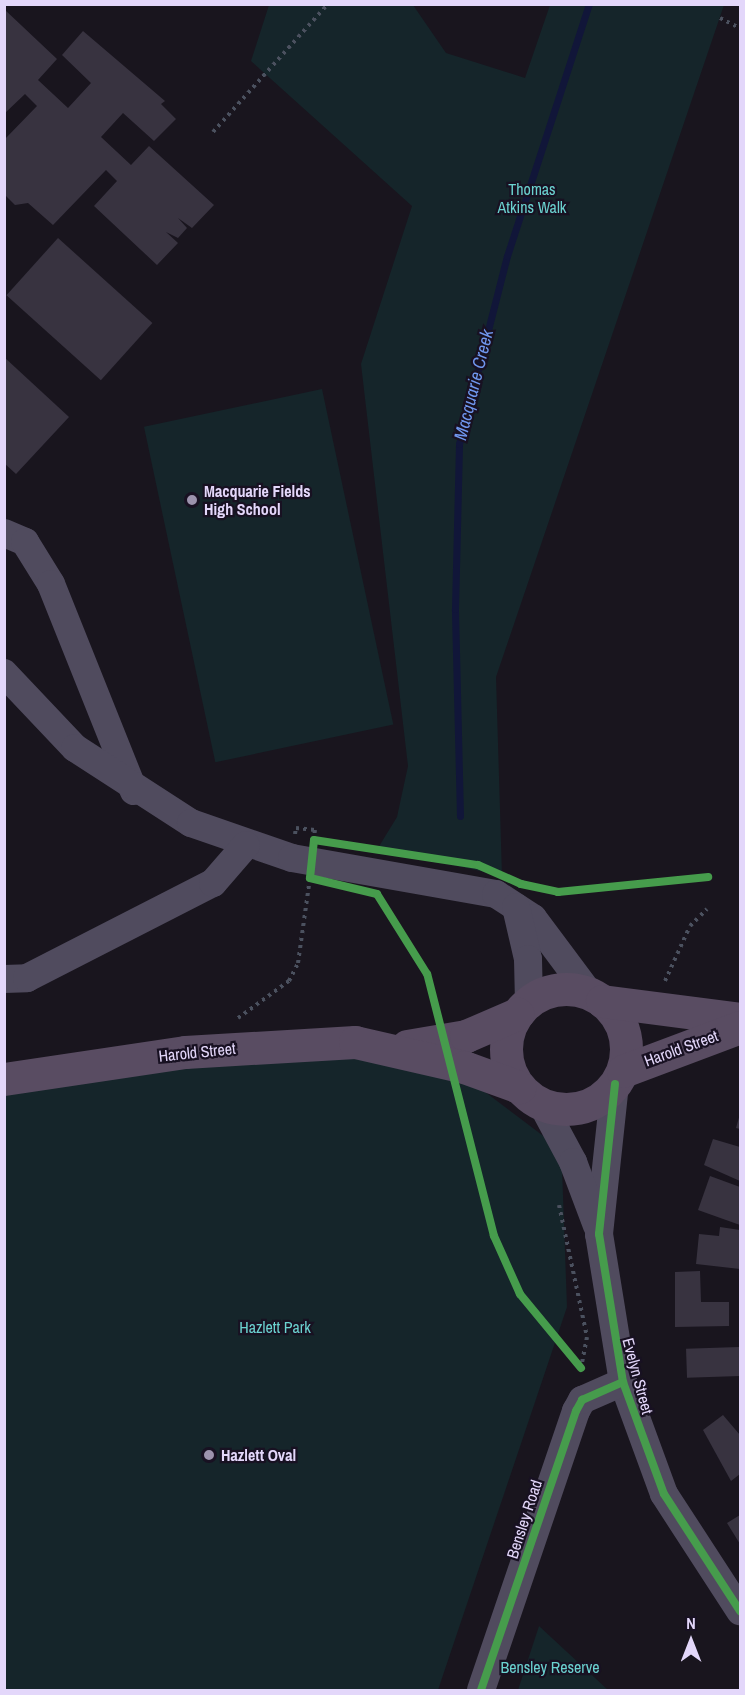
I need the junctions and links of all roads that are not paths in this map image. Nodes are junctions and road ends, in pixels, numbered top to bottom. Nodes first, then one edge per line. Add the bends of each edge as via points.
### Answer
1 (4, 533) edge
2 (4, 673) edge
3 (134, 791) junction
4 (246, 845) junction
5 (516, 907) junction
6 (4, 979) edge
7 (596, 997) junction
8 (523, 1008) junction
9 (741, 1019) edge
10 (741, 1027) edge
11 (390, 1047) junction
12 (619, 1078) junction
13 (4, 1079) edge
14 (531, 1097) junction
15 (599, 1234) junction
16 (623, 1382) junction
17 (741, 1611) edge
18 (481, 1690) edge

1 - 3 street via 25,542 51,584
2 - 3 street via 75,748
3 - 4 street
4 - 5 street via 317,865 450,882 496,894
4 - 6 street via 213,883 27,978
5 - 7 street via 547,935
5 - 8 street via 528,959
7 - 8 main road via 558,990
7 - 9 main road, Harold Street
7 - 12 main road via 621,1025
8 - 11 main road, Harold Street via 466,1036
8 - 14 main road via 506,1044
10 - 12 main road, Harold Street
11 - 13 main road, Harold Street via 299,1042 185,1052
11 - 14 main road, Harold Street
12 - 14 main road via 583,1107
12 - 15 street, Evelyn Street
14 - 15 street, Evelyn Street via 573,1162
15 - 16 street, Evelyn Street
16 - 17 street, Evelyn Street via 664,1494
16 - 18 street, Bensley Road via 582,1400 576,1410

